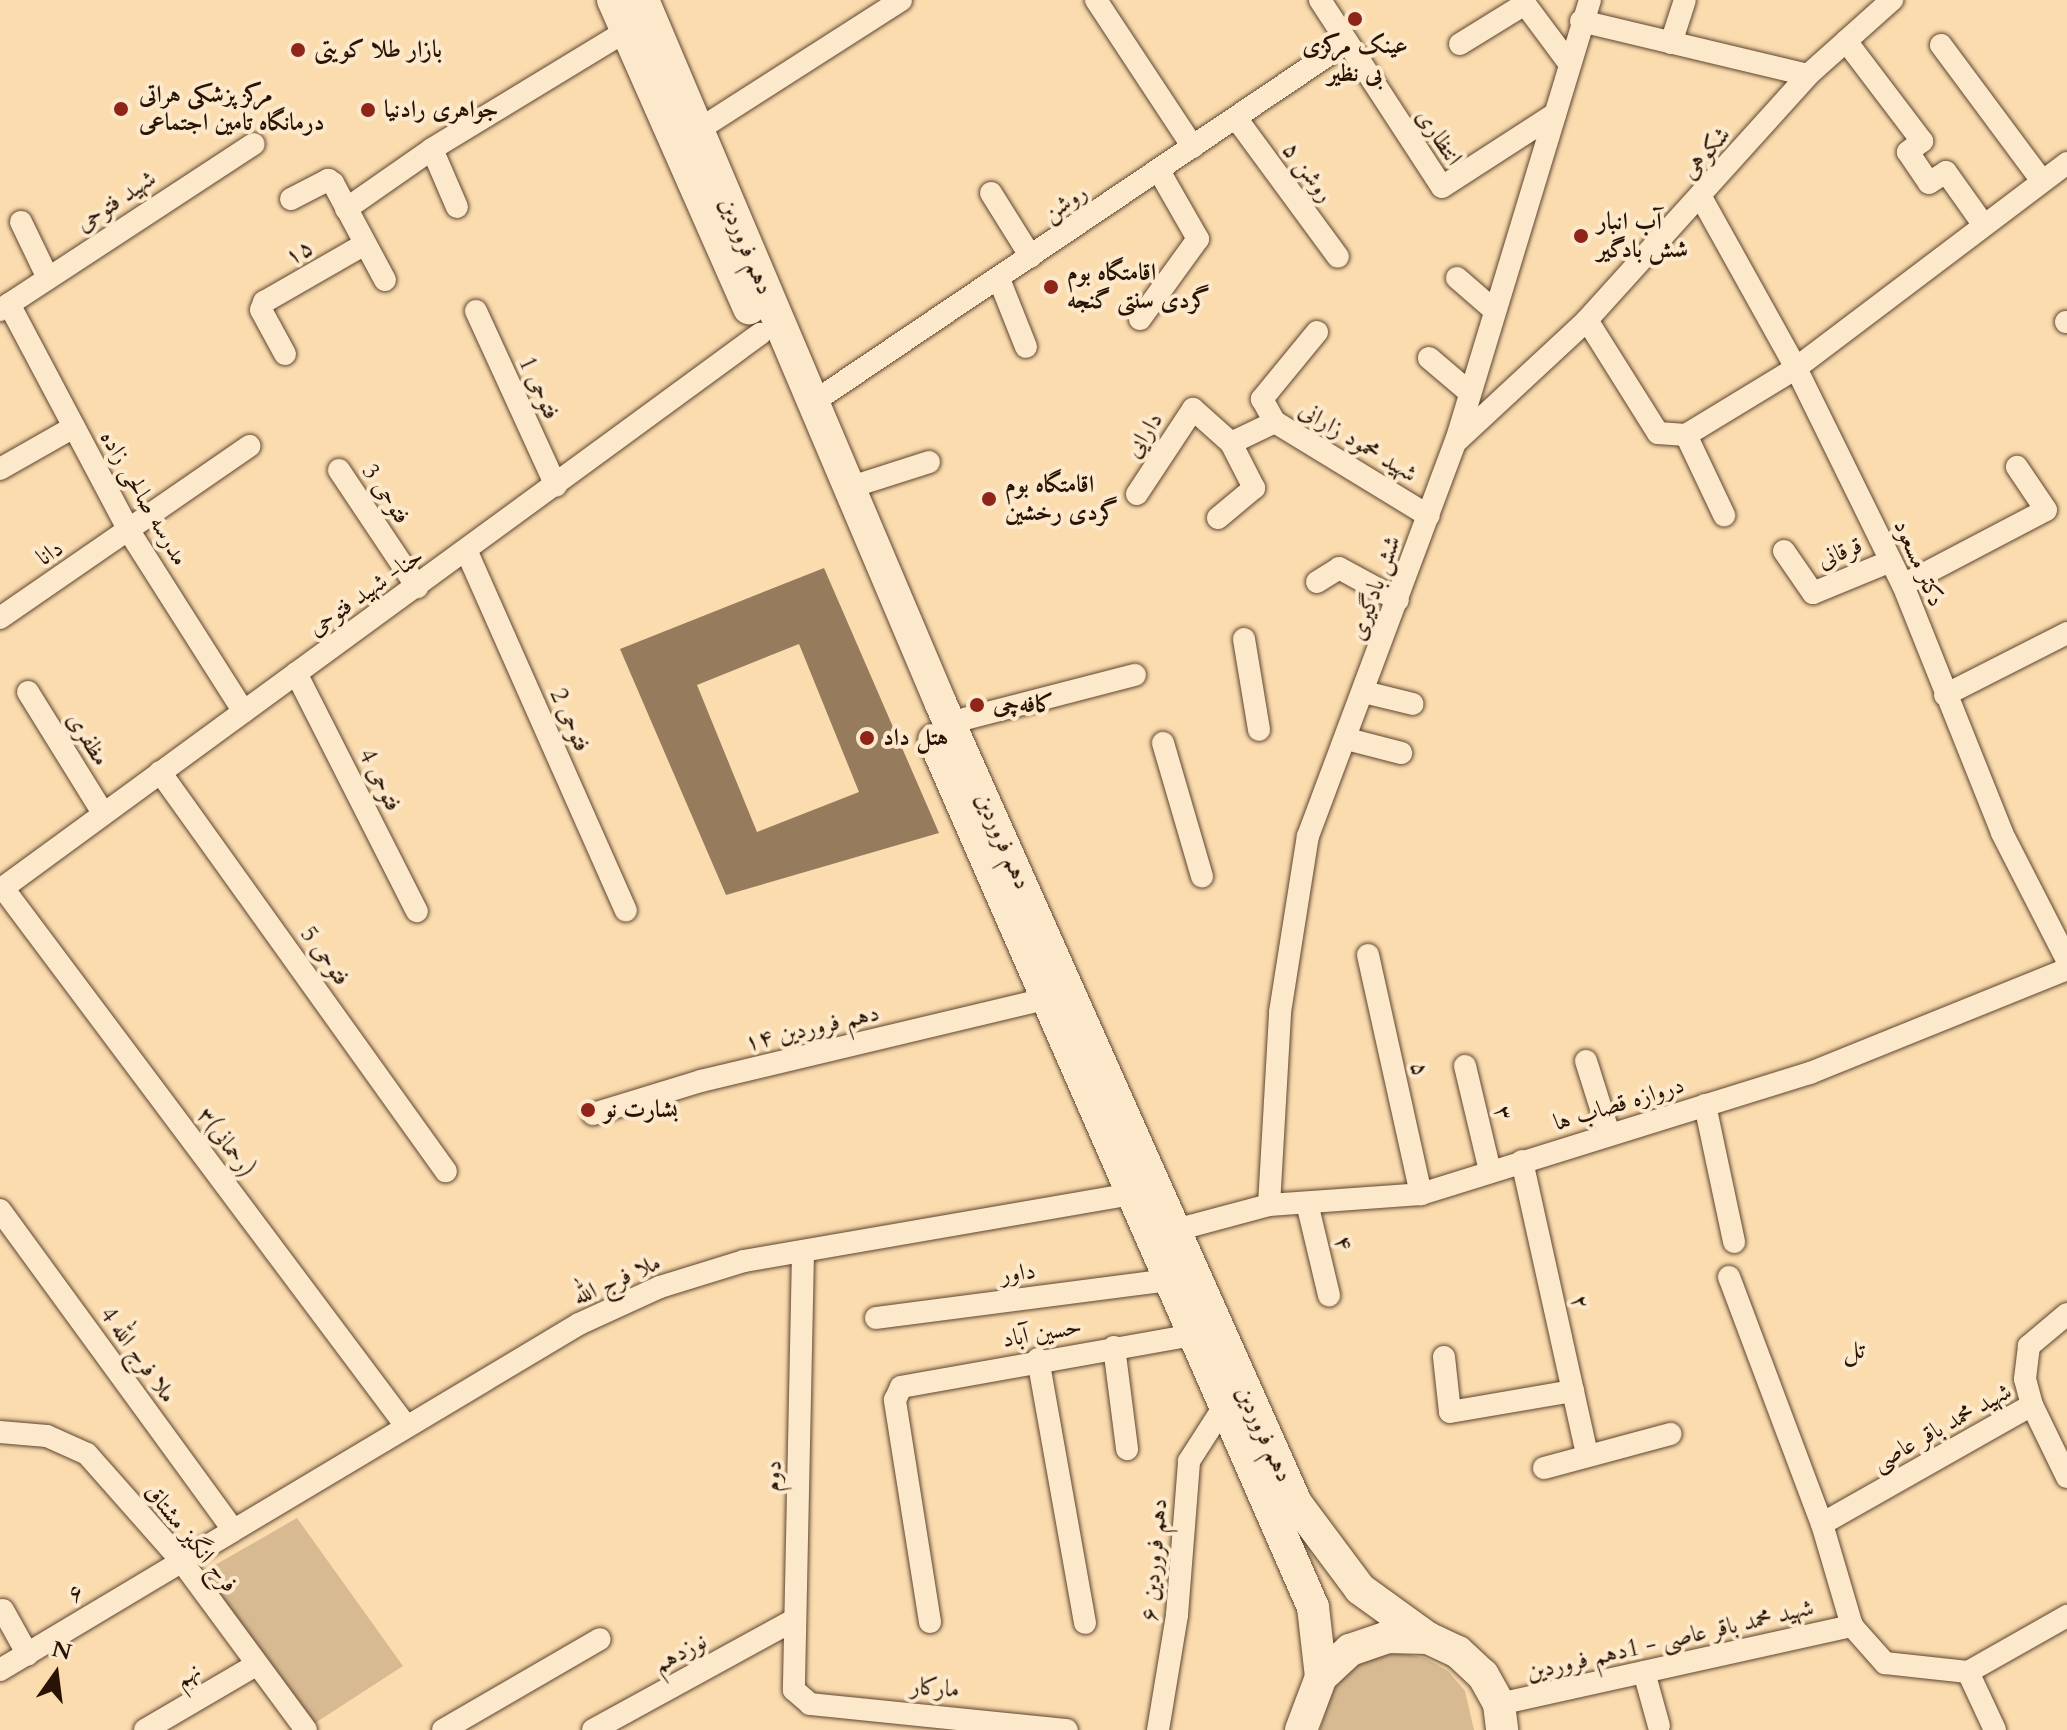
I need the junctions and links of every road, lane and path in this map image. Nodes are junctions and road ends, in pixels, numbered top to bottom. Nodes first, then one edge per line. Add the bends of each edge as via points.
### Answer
1 (613, 0) edge
2 (643, 0) edge
3 (901, 0) edge
4 (1096, 0) edge
5 (1320, 0) edge
6 (1590, 0) edge
7 (1685, 0) edge
8 (1892, 0) edge
9 (1581, 21) junction
10 (626, 31) junction
11 (1846, 41) junction
12 (1346, 43) junction
13 (1671, 43) junction
14 (1460, 44) dead end
15 (1941, 45) dead end
16 (1569, 63) junction
17 (1808, 75) junction
18 (1555, 114) junction
19 (1236, 118) junction
20 (698, 130) junction
21 (254, 144) dead end
22 (1193, 147) junction
23 (432, 149) junction
24 (2067, 163) edge
25 (1159, 171) junction
26 (2042, 181) junction
27 (991, 193) dead end
28 (291, 199) dead end
29 (1702, 199) junction
30 (457, 207) dead end
31 (346, 209) junction
32 (21, 222) dead end
33 (1983, 224) junction
34 (363, 245) junction
35 (1031, 257) junction
36 (1338, 257) dead end
37 (48, 278) junction
38 (1457, 278) dead end
39 (999, 279) junction
40 (385, 280) dead end
41 (4, 307) edge
42 (1494, 310) junction
43 (476, 311) dead end
44 (1140, 319) dead end
45 (1587, 320) junction
46 (1317, 332) dead end
47 (760, 334) junction
48 (1026, 347) dead end
49 (285, 354) dead end
50 (1429, 358) dead end
51 (1796, 368) junction
52 (1469, 392) junction
53 (812, 403) junction
54 (1275, 422) junction
55 (74, 427) junction
56 (1686, 435) junction
57 (1456, 441) junction
58 (1231, 443) junction
59 (249, 446) dead end
60 (929, 462) dead end
61 (2017, 467) dead end
62 (0, 469) edge
63 (339, 470) dead end
64 (556, 486) junction
65 (848, 488) junction
66 (1137, 494) dead end
67 (1724, 515) dead end
68 (1429, 516) junction
69 (1218, 518) dead end
70 (129, 531) junction
71 (1784, 551) dead end
72 (467, 552) junction
73 (1891, 561) junction
74 (1317, 582) dead end
75 (1903, 585) junction
76 (417, 587) junction
77 (1398, 600) junction
78 (0, 618) edge
79 (2067, 633) edge
80 (1244, 639) dead end
81 (296, 673) junction
82 (1135, 675) dead end
83 (28, 692) dead end
84 (1364, 692) junction
85 (1945, 695) junction
86 (1413, 704) dead end
87 (244, 712) junction
88 (949, 723) junction
89 (1259, 730) dead end
90 (1347, 739) junction
91 (1163, 743) dead end
92 (1401, 753) dead end
93 (160, 772) junction
94 (103, 813) junction
95 (1202, 876) dead end
96 (2, 889) edge
97 (626, 910) dead end
98 (417, 911) dead end
99 (1368, 955) dead end
100 (2067, 960) edge
101 (2067, 969) edge
102 (1045, 999) junction
103 (1586, 1061) dead end
104 (1465, 1066) dead end
105 (1705, 1105) junction
106 (593, 1114) dead end
107 (1609, 1134) junction
108 (1522, 1161) junction
109 (446, 1171) dead end
110 (1490, 1171) junction
111 (1130, 1194) junction
112 (1421, 1194) junction
113 (1307, 1203) junction
114 (1269, 1205) junction
115 (0, 1210) edge
116 (1172, 1231) junction
117 (1734, 1242) dead end
118 (803, 1253) junction
119 (1729, 1277) dead end
120 (1168, 1280) junction
121 (1329, 1295) dead end
122 (2067, 1314) edge
123 (876, 1318) dead end
124 (1193, 1335) junction
125 (1114, 1347) junction
126 (1444, 1357) dead end
127 (1038, 1359) junction
128 (1573, 1391) junction
129 (1225, 1405) junction
130 (2032, 1405) junction
131 (406, 1426) junction
132 (0, 1432) edge
133 (1670, 1434) dead end
134 (1127, 1449) dead end
135 (1587, 1455) junction
136 (1544, 1468) dead end
137 (2067, 1477) edge
138 (1822, 1524) junction
139 (233, 1530) junction
140 (180, 1559) junction
141 (3, 1610) dead end
142 (2067, 1616) edge
143 (792, 1621) junction
144 (930, 1622) dead end
145 (1085, 1623) dead end
146 (1852, 1626) junction
147 (1428, 1638) junction
148 (600, 1639) dead end
149 (28, 1655) junction
150 (256, 1665) junction
151 (0, 1670) edge
152 (1644, 1672) junction
153 (1968, 1672) junction
154 (1321, 1677) junction
155 (800, 1700) joint
156 (963, 1716) junction
157 (1500, 1717) edge
158 (1659, 1726) dead end
159 (145, 1730) edge
160 (306, 1730) edge
161 (443, 1730) edge
162 (593, 1730) edge
163 (939, 1730) edge
164 (1067, 1730) edge
165 (1158, 1730) edge
166 (1301, 1730) edge
167 (1995, 1730) edge

1 - 10 main road, دهم فروردین
2 - 20 main road, دهم فروردین
3 - 20 street
4 - 22 street
5 - 12 street
6 - 9 street, شش بادگیری
7 - 13 street
8 - 11 street, شکوهی
9 - 13 street
9 - 16 street, شش بادگیری
10 - 23 street
10 - 47 main road, دهم فروردین
11 - 17 street, شکوهی
11 - 33 street via 1922,141 1908,152 1929,183 1946,172
12 - 18 street, انتظاری via 1442,187
12 - 19 street, روشن
13 - 17 street
14 - 16 street via 1525,4
15 - 26 street
16 - 18 street, شش بادگیری
17 - 29 street, شکوهی
18 - 42 street, شش بادگیری
19 - 22 street, روشن
19 - 36 street, روشن ۵
20 - 53 main road, دهم فروردین
21 - 37 street, شهید فتوحی
22 - 25 street, روشن
23 - 30 street
23 - 31 street
24 - 26 street
25 - 35 street, روشن
25 - 44 street via 1198,239
26 - 33 street
27 - 35 street
28 - 31 street via 328,180
29 - 45 street, شکوهی
29 - 51 street, دکتر مسعود
31 - 34 street
32 - 37 street
33 - 51 street
34 - 40 street
34 - 49 street, ۱۵ via 261,306
35 - 39 street, روشن
37 - 41 street, شهید فتوحی
38 - 42 street
39 - 48 street
39 - 53 street, روشن
41 - 55 street, مدرسه صالحی زاده
42 - 52 street, شش بادگیری
43 - 64 street, فتوحی 1
45 - 56 street via 1658,433
45 - 57 street, شکوهی
46 - 54 street, شهید محمود زارانی via 1262,399
47 - 64 street, حنا- شهید فتوحی
47 - 102 main road, دهم فروردین
50 - 52 street
51 - 56 street
51 - 73 street, دکتر مسعود
52 - 57 street, شش بادگیری
53 - 65 main road, دهم فروردین
54 - 58 street
54 - 68 street, شهید محمود زارانی
55 - 62 street
55 - 70 street, مدرسه صالحی زاده
56 - 67 street
57 - 68 street, شش بادگیری
58 - 66 street, دارایی via 1193,409
58 - 69 street via 1254,488
59 - 70 street, دانا
60 - 65 street
61 - 75 street via 2046,510
63 - 76 street, فتوحی 3
64 - 72 street, حنا- شهید فتوحی
65 - 88 main road, دهم فروردین
68 - 77 street, شش بادگیری
70 - 78 street, دانا
70 - 87 street, مدرسه صالحی زاده
71 - 73 street, قرقانی via 1813,593
72 - 76 street, حنا- شهید فتوحی
72 - 97 street, فتوحی 2
73 - 75 street, دکتر مسعود
74 - 77 street via 1339,568
75 - 85 street, دکتر مسعود
76 - 81 street, حنا- شهید فتوحی
77 - 84 street, شش بادگیری
79 - 85 street
80 - 89 street
81 - 87 street, حنا- شهید فتوحی
81 - 98 street, فتوحی 4
82 - 88 street
83 - 94 street, مظفری
84 - 86 street
84 - 90 street, شش بادگیری
85 - 100 street, دکتر مسعود via 2002,833
87 - 93 street, حنا- شهید فتوحی
88 - 116 main road, دهم فروردین
90 - 92 street
90 - 114 street, شش بادگیری via 1308,836 1280,1012
91 - 95 street
93 - 94 street, حنا- شهید فتوحی
93 - 109 street, فتوحی 5
94 - 96 street, حنا- شهید فتوحی
96 - 131 street, ۳(رحمانی)
99 - 112 street, ۵
101 - 105 street, دروازه قصاب ها via 1810,1073
102 - 106 street, دهم فروردین ۱۴ via 701,1081
102 - 111 main road, دهم فروردین
103 - 107 street
104 - 110 street, ۳
105 - 107 street, دروازه قصاب ها
105 - 117 street
107 - 108 street, دروازه قصاب ها
108 - 110 street, دروازه قصاب ها
108 - 128 street, ۲
110 - 112 street, دروازه قصاب ها
111 - 118 street, ملا فرج الله
111 - 120 main road, دهم فروردین
112 - 113 street, دروازه قصاب ها
113 - 114 street, دروازه قصاب ها
113 - 121 street, ۴
114 - 116 street, دروازه قصاب ها
115 - 139 street, 4 ملا فرج الله
116 - 147 main road, دهم فروردین via 1296,1503 1360,1589
118 - 131 street, ملا فرج الله via 744,1261 660,1287 579,1324
118 - 143 street, دوم via 804,1389
119 - 138 street
120 - 123 street, داور
120 - 124 main road, دهم فروردین
122 - 130 street, شهید محمد باقر عاصی via 2029,1346 2025,1379
124 - 125 street, حسین آباد
124 - 129 main road, دهم فروردین
125 - 127 street, حسین آباد
125 - 134 street
126 - 128 street via 1450,1412
127 - 144 street, حسین آباد via 901,1387 895,1400
127 - 145 street
128 - 135 street, ۲
129 - 154 main road, دهم فروردین via 1313,1607
129 - 165 street, دهم فروردین ۶ via 1189,1461 1177,1615
130 - 137 street
130 - 138 street, شهید محمد باقر عاصی
131 - 139 street, ملا فرج الله
132 - 140 street, فرح انگیز مشتاق via 47,1436 87,1454
133 - 135 street
135 - 136 street
138 - 146 street
139 - 140 street, ملا فرج الله
140 - 149 street, ۶
140 - 150 street, فرح انگیز مشتاق
141 - 149 street
142 - 153 street
143 - 155 street, دوم via 794,1690
143 - 162 street, نوزدهم
146 - 152 street, شهید محمد باقر عاصی - 1دهم فروردین
146 - 153 street via 1885,1663
147 - 154 main road via 1387,1637 1350,1650
147 - 157 main road, دهم فروردین via 1467,1659 1483,1675
148 - 161 street
149 - 151 street, ۶
150 - 159 street, نهم
150 - 160 street, فرح انگیز مشتاق
152 - 157 street, شهید محمد باقر عاصی - 1دهم فروردین
152 - 158 street
153 - 167 street
154 - 166 main road
155 - 156 street, مارکار
156 - 163 street
156 - 164 street, مارکار

